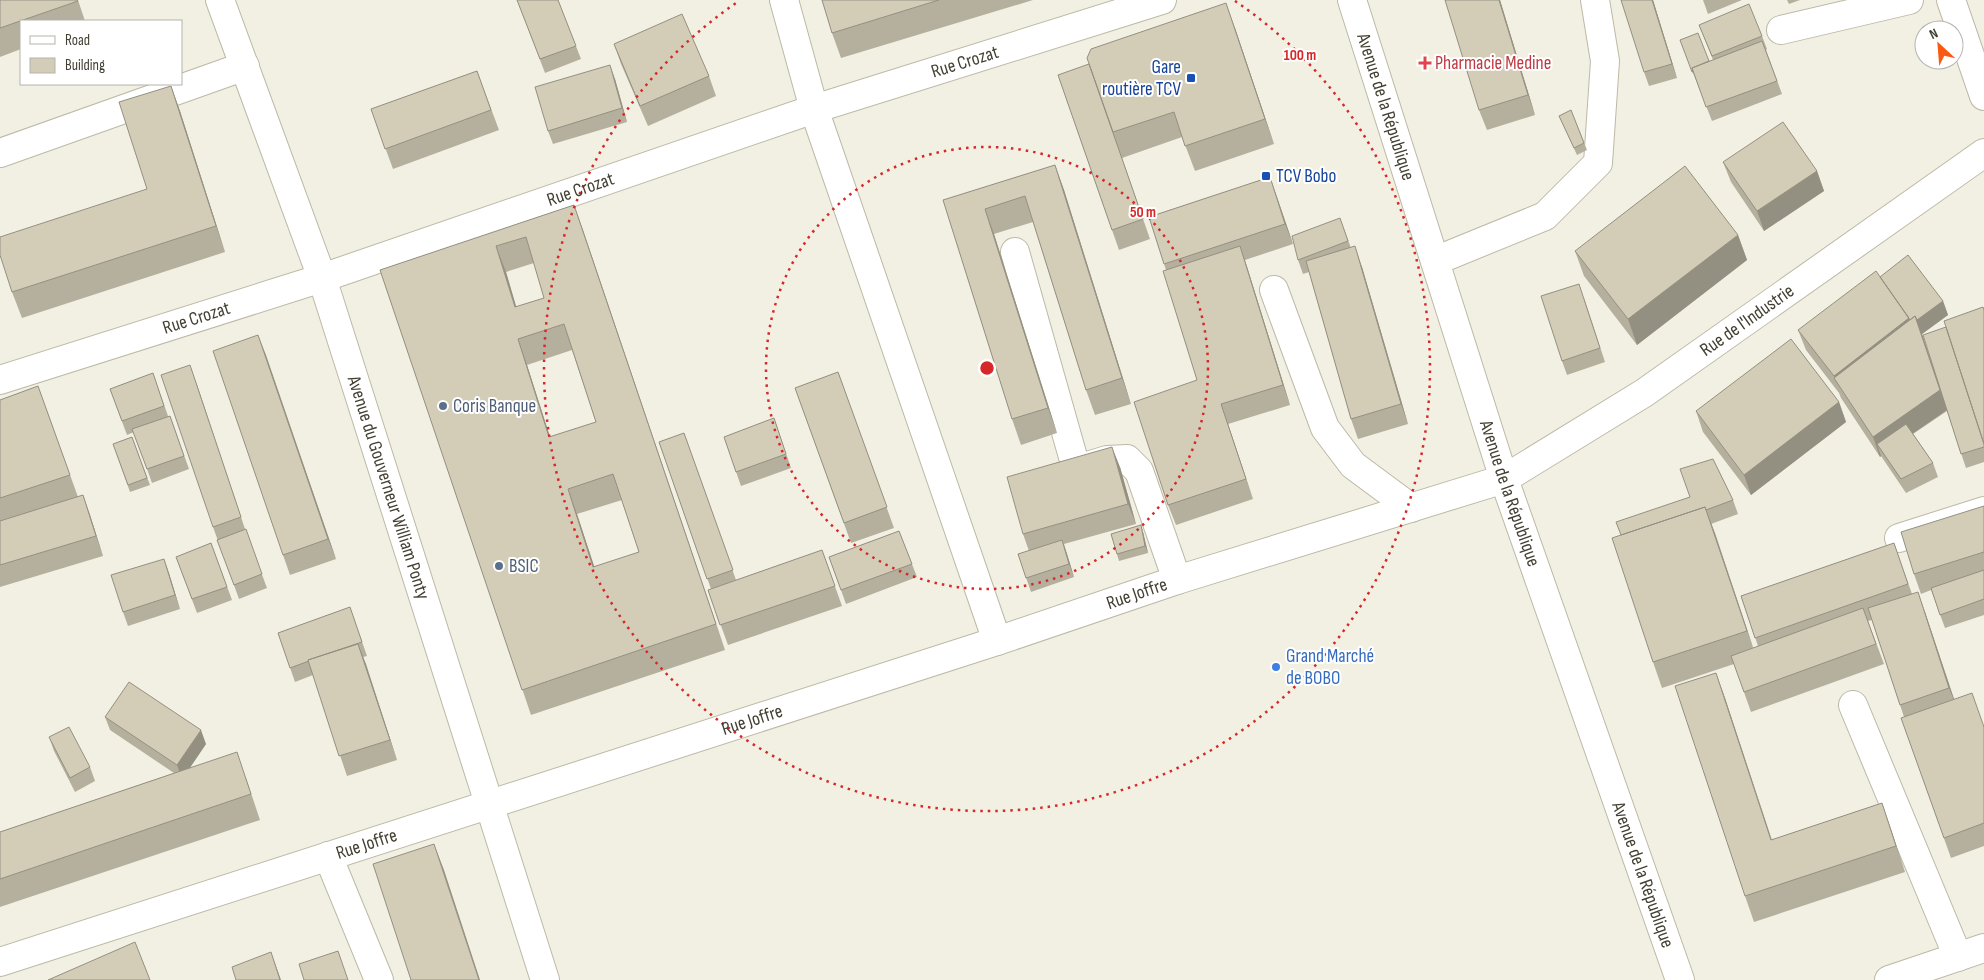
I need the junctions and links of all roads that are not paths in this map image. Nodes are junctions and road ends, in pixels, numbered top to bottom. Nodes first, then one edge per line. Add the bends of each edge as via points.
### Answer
1 (220, 0) edge
2 (784, 0) edge
3 (1162, 0) edge
4 (1352, 0) edge
5 (1595, 0) edge
6 (1909, 0) edge
7 (1952, 0) edge
8 (1781, 30) dead end
9 (245, 66) junction
10 (1984, 96) edge
11 (814, 109) junction
12 (0, 153) edge
13 (1984, 153) edge
14 (1015, 252) dead end
15 (1435, 261) junction
16 (322, 278) junction
17 (1274, 290) dead end
18 (0, 380) edge
19 (1504, 479) junction
20 (1411, 508) junction
21 (1984, 511) edge
22 (1899, 538) dead end
23 (1178, 580) junction
24 (997, 641) junction
25 (1853, 705) dead end
26 (490, 804) junction
27 (328, 856) junction
28 (1984, 948) edge
29 (1958, 957) junction
30 (0, 962) edge
31 (379, 980) edge
32 (545, 980) edge
33 (1680, 980) edge
34 (1889, 980) edge

1 - 9 street, Avenue du Gouverneur William Ponty
2 - 11 street
3 - 11 street, Rue Crozat
4 - 15 street, Avenue de la République
5 - 15 street via 1605,61 1598,163 1545,216
6 - 8 street
7 - 10 street
9 - 12 street
9 - 16 street, Avenue du Gouverneur William Ponty
11 - 16 street, Rue Crozat
11 - 24 street
13 - 19 street, Rue de l'Industrie via 1644,393
14 - 23 street via 1075,464 1084,467 1107,460 1127,459 1139,471
15 - 19 street, Avenue de la République
16 - 18 street, Rue Crozat
16 - 26 street, Avenue du Gouverneur William Ponty
17 - 20 street via 1325,428 1353,465
19 - 20 street, Rue Joffre
19 - 33 street, Avenue de la République
20 - 23 street, Rue Joffre
21 - 22 street
23 - 24 street, Rue Joffre
24 - 26 street, Rue Joffre
25 - 29 street
26 - 27 street, Rue Joffre
26 - 32 street, Avenue du Gouverneur William Ponty
27 - 30 street, Rue Joffre
27 - 31 street
28 - 29 street
29 - 34 street

